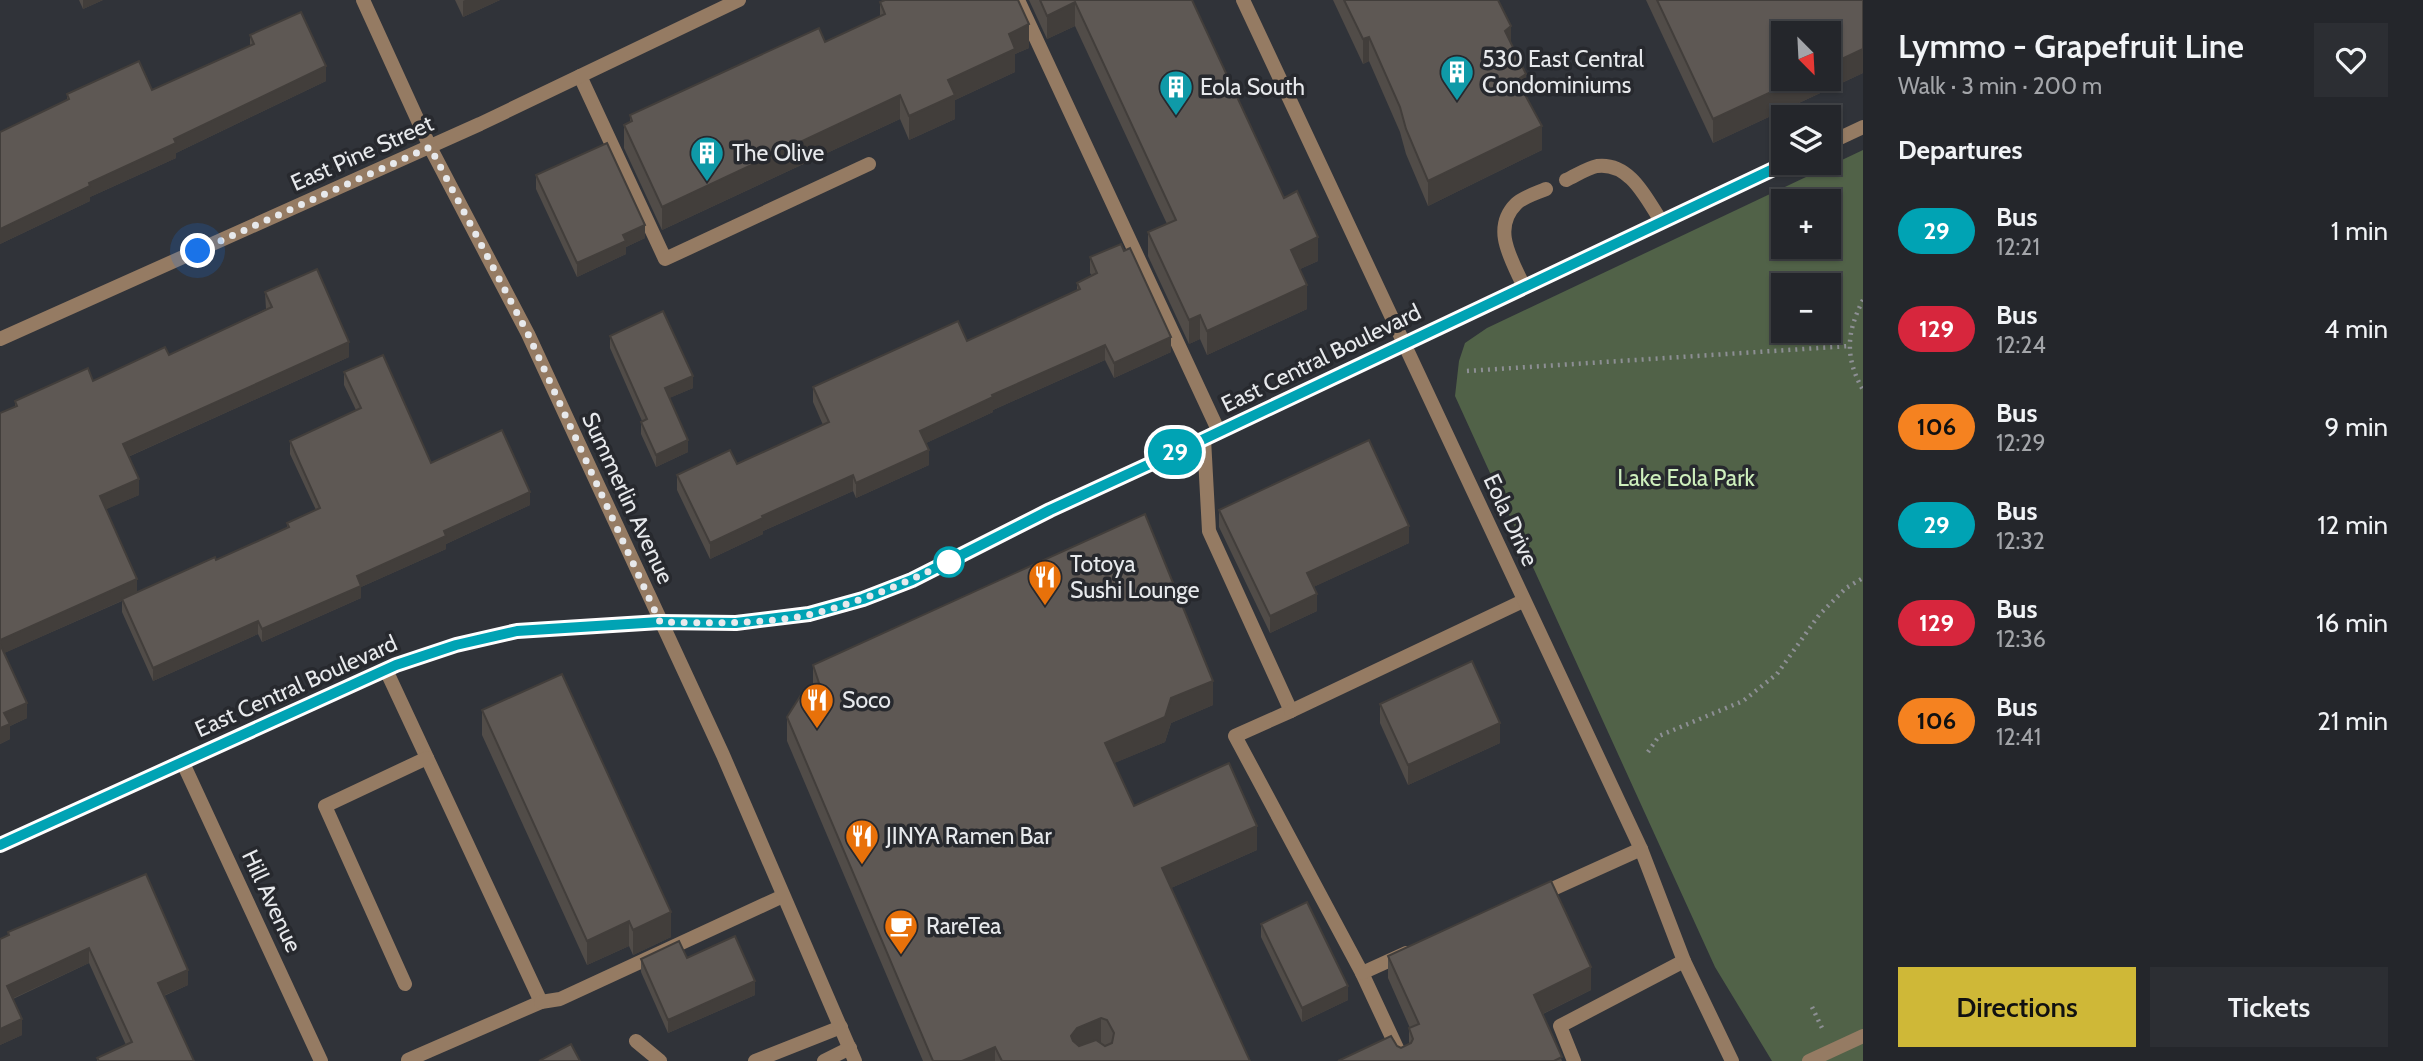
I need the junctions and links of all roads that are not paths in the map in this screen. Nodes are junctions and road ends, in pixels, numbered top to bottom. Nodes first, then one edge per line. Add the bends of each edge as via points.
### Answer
1 (363, 0) edge
2 (738, 0) edge
3 (1018, 0) edge
4 (1243, 0) edge
5 (580, 76) junction
6 (1863, 127) edge
7 (1841, 137) edge
8 (430, 147) junction
9 (869, 164) dead end
10 (1771, 170) edge
11 (1566, 180) dead end
12 (1546, 189) dead end
13 (1661, 221) junction
14 (1524, 286) junction
15 (0, 339) edge
16 (1403, 343) junction
17 (1219, 432) junction
18 (1204, 439) junction
19 (1523, 601) junction
20 (660, 622) junction
21 (386, 670) junction
22 (1291, 711) junction
23 (427, 758) junction
24 (182, 761) junction
25 (0, 845) edge
26 (1641, 849) junction
27 (783, 896) junction
28 (1523, 901) edge
29 (1424, 945) edge
30 (1684, 961) junction
31 (1362, 973) junction
32 (405, 984) dead end
33 (541, 1002) junction
34 (841, 1027) junction
35 (1863, 1037) edge
36 (636, 1041) dead end
37 (853, 1055) edge
38 (408, 1060) edge
39 (321, 1061) edge
40 (660, 1061) edge
41 (755, 1061) edge
42 (824, 1061) edge
43 (1403, 1061) edge
44 (1574, 1061) edge
45 (1732, 1061) edge
46 (1809, 1061) edge

1 - 8 street, Summerlin Avenue
2 - 5 street, East Pine Street
3 - 17 street
4 - 16 street, Eola Drive
5 - 8 street, East Pine Street
5 - 9 street via 664,259
6 - 7 street
8 - 15 street, East Pine Street
8 - 20 street, Summerlin Avenue via 528,334
10 - 13 street, East Central Boulevard
11 - 13 street via 1597,166 1622,170 1638,185
12 - 14 street via 1517,202 1503,222 1505,246
13 - 14 street, East Central Boulevard
14 - 16 street, East Central Boulevard
16 - 17 street, East Central Boulevard
16 - 19 street, Eola Drive
17 - 18 street, East Central Boulevard
18 - 20 street, East Central Boulevard via 912,580 863,599 809,614 736,623
18 - 22 street via 1209,531
19 - 22 street
19 - 26 street, Eola Drive
20 - 21 street, East Central Boulevard via 517,631 456,645
20 - 27 street, Summerlin Avenue
21 - 23 street
21 - 24 street, East Central Boulevard
22 - 31 street via 1235,736
23 - 32 street via 325,806
23 - 33 street
24 - 25 street, East Central Boulevard
24 - 39 street, Hill Avenue
26 - 28 street
26 - 30 street, Eola Drive
27 - 33 street via 560,999
27 - 34 street, Summerlin Avenue
29 - 31 street
30 - 44 street via 1560,1026
30 - 45 street, Eola Drive
31 - 43 street
33 - 38 street
34 - 37 street, Summerlin Avenue
34 - 41 street
35 - 46 street
36 - 40 street
37 - 42 street

